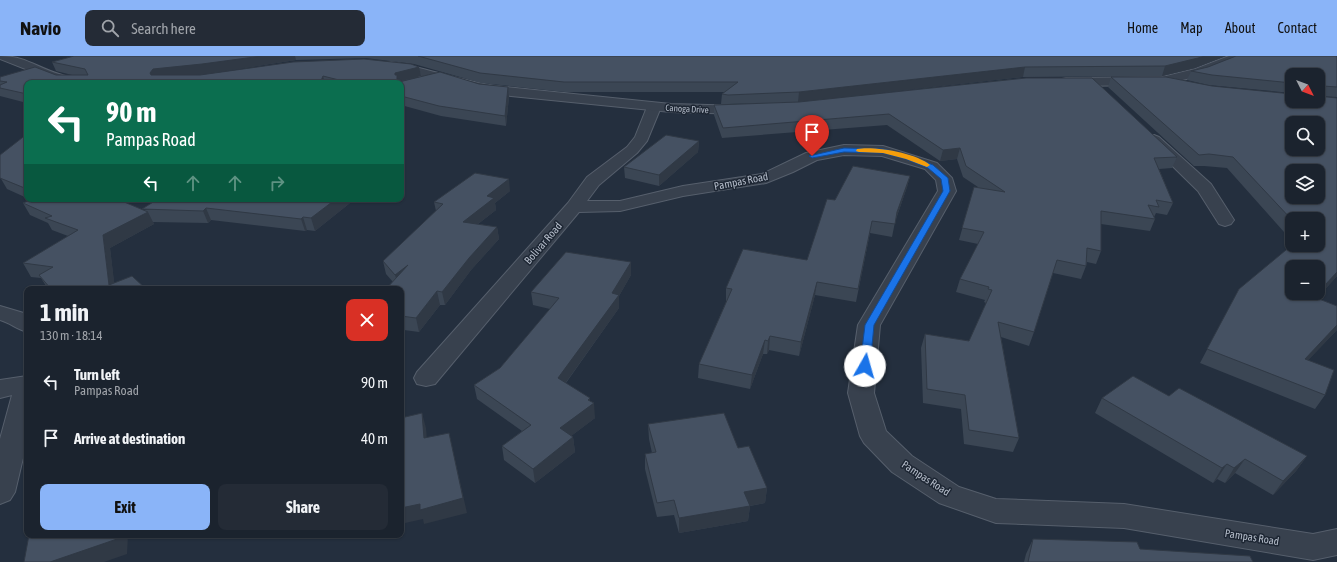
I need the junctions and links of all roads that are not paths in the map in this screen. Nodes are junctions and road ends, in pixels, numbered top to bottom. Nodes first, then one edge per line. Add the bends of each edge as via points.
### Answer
1 (0, 56) edge
2 (1236, 56) edge
3 (379, 64) edge
4 (439, 77) junction
5 (61, 80) edge
6 (1092, 81) junction
7 (1162, 81) junction
8 (416, 82) edge
9 (1054, 82) edge
10 (1193, 87) edge
11 (1109, 97) edge
12 (654, 107) junction
13 (759, 109) edge
14 (1143, 129) edge
15 (574, 208) junction
16 (1225, 220) dead end
17 (0, 313) edge
18 (24, 323) edge
19 (426, 378) dead end
20 (24, 385) edge
21 (0, 389) edge
22 (24, 400) edge
23 (0, 492) edge
24 (1337, 542) edge

1 - 5 street via 28,64
2 - 7 street via 1232,60
3 - 4 street, Canoga Drive via 414,69
4 - 8 street
4 - 12 street, Canoga Drive via 481,88
6 - 7 street
6 - 9 street
6 - 11 street
7 - 10 street
12 - 13 street, Canoga Drive
12 - 15 street, Bolivar Road via 642,138 632,150 593,181
14 - 16 street via 1205,188
15 - 19 street, Bolivar Road
15 - 24 street, Pampas Road via 620,206 683,191 766,178 812,156 844,150 883,151 931,166 944,178 946,191 870,325 861,393 874,436 902,464 949,495 996,511 1124,516 1313,547
17 - 18 street via 18,318
20 - 21 street
22 - 23 street

